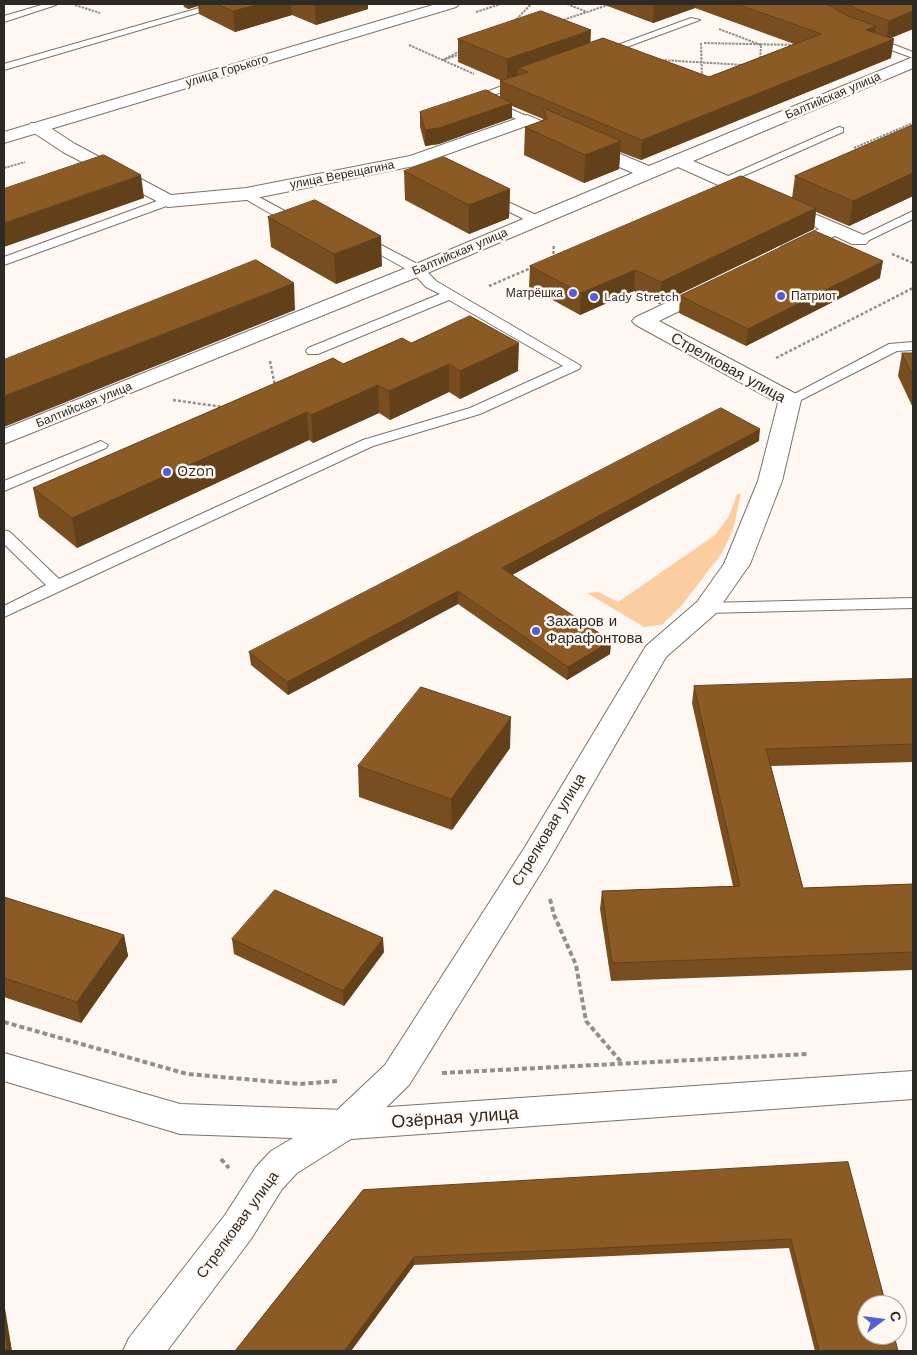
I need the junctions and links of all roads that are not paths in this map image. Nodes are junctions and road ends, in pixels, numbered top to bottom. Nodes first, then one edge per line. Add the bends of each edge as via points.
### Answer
1 (223, 4) edge
2 (404, 4) edge
3 (451, 4) edge
4 (51, 5) dead end
5 (4, 19) edge
6 (695, 20) dead end
7 (859, 35) edge
8 (913, 54) edge
9 (593, 56) edge
10 (913, 62) edge
11 (4, 67) edge
12 (531, 78) edge
13 (527, 120) junction
14 (4, 125) edge
15 (38, 127) junction
16 (840, 130) dead end
17 (4, 138) edge
18 (414, 161) junction
19 (678, 161) junction
20 (431, 169) edge
21 (649, 173) junction
22 (723, 180) junction
23 (475, 190) edge
24 (246, 194) junction
25 (168, 201) junction
26 (779, 205) edge
27 (798, 213) edge
28 (913, 215) edge
29 (536, 220) junction
30 (316, 221) edge
31 (834, 229) junction
32 (349, 232) edge
33 (859, 240) joint
34 (769, 260) edge
35 (4, 261) edge
36 (418, 270) junction
37 (734, 277) edge
38 (450, 295) junction
39 (913, 346) edge
40 (313, 351) dead end
41 (790, 400) junction
42 (4, 437) edge
43 (101, 445) dead end
44 (4, 486) edge
45 (4, 535) edge
46 (57, 586) junction
47 (913, 603) edge
48 (706, 608) junction
49 (4, 612) edge
50 (4, 1067) edge
51 (913, 1086) edge
52 (346, 1125) junction
53 (143, 1351) edge

1 - 11 lane
2 - 14 street, улица Горького
3 - 15 street, улица Горького
4 - 5 lane
6 - 9 lane
7 - 8 lane
10 - 19 street, Балтийская улица
12 - 13 lane via 478,97
13 - 18 street, улица Верещагина
13 - 21 street
15 - 17 street, улица Горького
15 - 25 street via 69,148
16 - 22 lane
18 - 20 lane
18 - 24 street, улица Верещагина
19 - 21 street, Балтийская улица
19 - 22 street
21 - 29 street, Балтийская улица
22 - 26 street
23 - 29 lane
24 - 25 street, улица Верещагина
24 - 30 lane via 291,219
25 - 35 lane
27 - 31 street
28 - 33 lane
29 - 36 street, Балтийская улица
31 - 33 street
31 - 34 street
32 - 36 lane
36 - 38 lane via 431,284
36 - 42 street, Балтийская улица
37 - 41 street, Стрелковая улица via 643,321
38 - 40 lane
38 - 46 lane via 574,366 475,411 368,443
39 - 41 lane via 894,346
41 - 48 street, Стрелковая улица via 770,481 755,521 737,564
43 - 44 lane
45 - 46 lane
46 - 49 lane
47 - 48 lane
48 - 52 street, Стрелковая улица via 656,652 536,855 397,1075
50 - 52 street, Озёрная улица via 180,1119
51 - 52 street, Озёрная улица
52 - 53 street, Стрелковая улица via 284,1162 268,1178 238,1227

